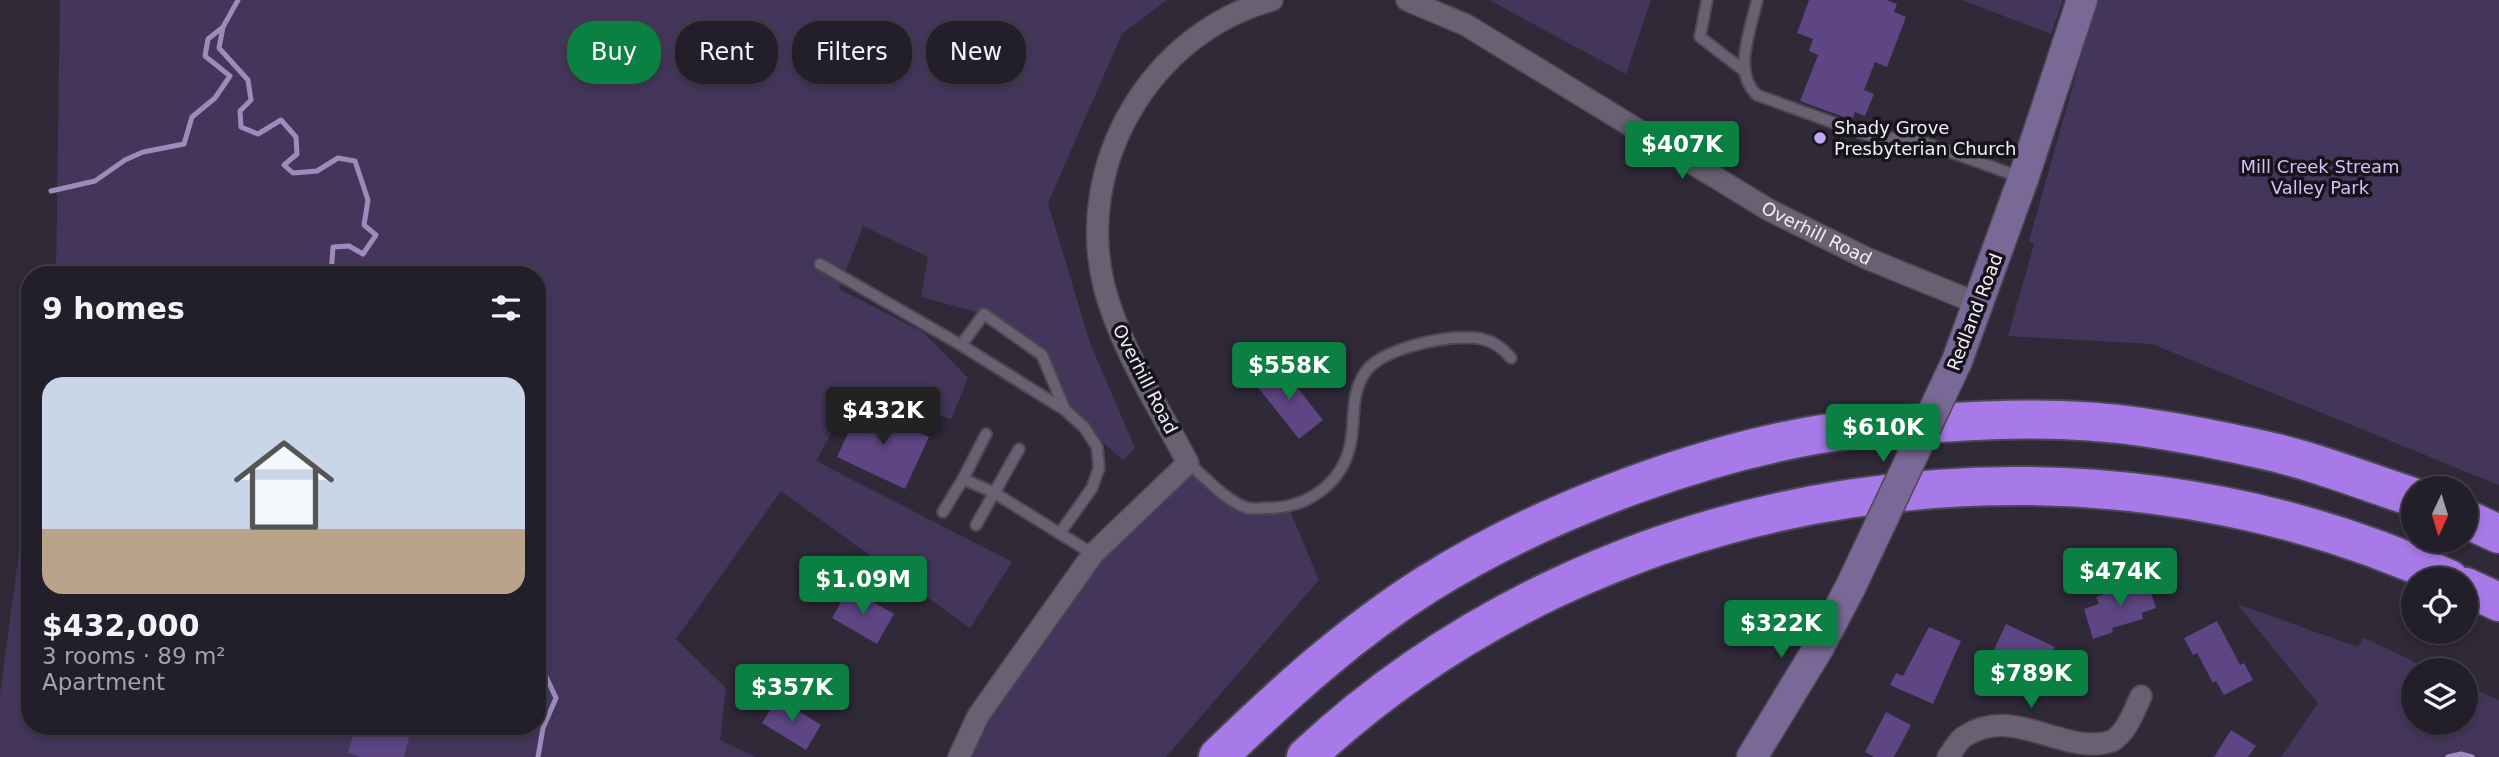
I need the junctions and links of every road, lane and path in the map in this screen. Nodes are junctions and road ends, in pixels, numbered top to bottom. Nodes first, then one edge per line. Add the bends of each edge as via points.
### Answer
1 (1272, 0) edge
2 (1407, 0) edge
3 (1707, 0) edge
4 (1757, 0) edge
5 (2082, 0) edge
6 (1743, 70) junction
7 (2023, 179) junction
8 (820, 264) dead end
9 (1979, 304) junction
10 (961, 345) junction
11 (1511, 358) dead end
12 (1065, 410) junction
13 (986, 433) dead end
14 (1019, 449) dead end
15 (1188, 463) junction
16 (963, 479) junction
17 (993, 492) junction
18 (2401, 493) edge
19 (943, 512) dead end
20 (2478, 524) edge
21 (976, 525) dead end
22 (1060, 533) junction
23 (2499, 534) edge
24 (1093, 554) junction
25 (2417, 567) edge
26 (2478, 592) edge
27 (2499, 602) edge
28 (2141, 696) dead end
29 (959, 757) edge
30 (1218, 757) edge
31 (1306, 757) edge
32 (1752, 757) edge
33 (1948, 757) edge

1 - 15 street, Overhill Road via 1209,29 1166,63 1148,83 1118,135 1100,191 1099,254 1116,324
2 - 9 street, Overhill Road via 1466,25 1769,211 1866,258
3 - 6 lane via 1700,37
4 - 6 lane
5 - 7 main road, Redland Road
6 - 7 lane via 1757,95 1878,139 1908,136
7 - 9 main road, Redland Road
8 - 10 lane
9 - 32 main road, Redland Road, bridge via 1957,361 1851,586
10 - 12 lane
10 - 12 lane via 984,314 1042,355
11 - 15 lane via 1499,343 1449,339 1412,344 1367,369 1354,398 1343,467 1326,488 1289,508 1248,508
12 - 22 lane via 1097,447 1099,468 1092,488
13 - 16 lane
14 - 17 lane
15 - 24 street
16 - 17 lane
16 - 19 lane
17 - 21 lane
17 - 22 lane
18 - 30 highway via 2266,450 2140,426 1978,420 1854,429 1756,449 1664,474 1545,520 1430,583 1350,638
20 - 23 highway
22 - 24 lane
24 - 29 street via 978,716
25 - 31 highway via 2320,530 2200,500 2117,489 1935,488 1836,499 1706,530 1612,564 1524,604 1362,706
26 - 27 highway
28 - 33 street via 2128,724 2111,742 2062,746 2022,729 1993,727 1964,736

